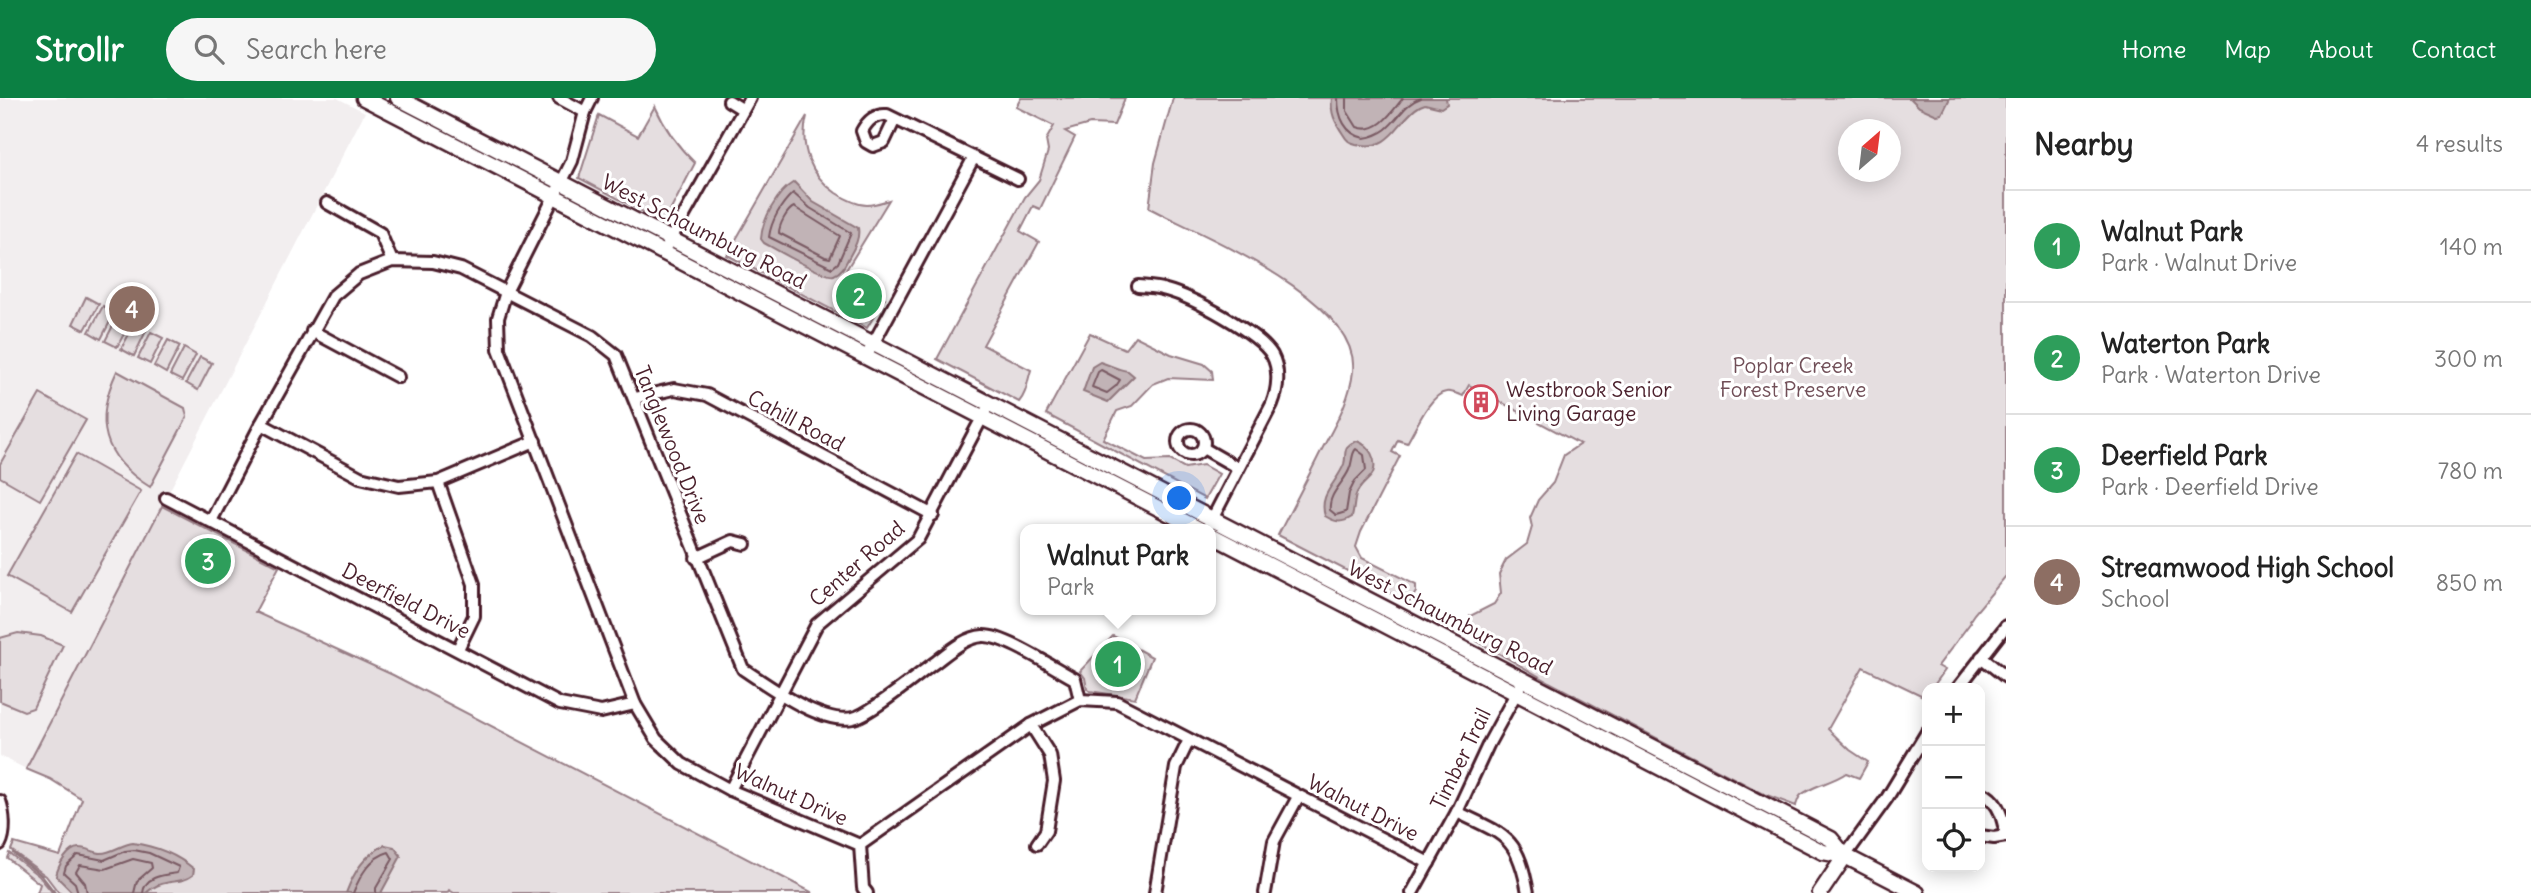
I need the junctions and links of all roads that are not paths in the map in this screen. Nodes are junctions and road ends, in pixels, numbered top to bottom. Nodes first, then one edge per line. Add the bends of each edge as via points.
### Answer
1 (364, 98) edge
2 (398, 98) edge
3 (559, 98) edge
4 (593, 98) edge
5 (750, 98) edge
6 (729, 101) dead end
7 (742, 109) junction
8 (585, 111) junction
9 (895, 119) dead end
10 (973, 159) junction
11 (1018, 179) dead end
12 (562, 183) junction
13 (555, 197) junction
14 (327, 203) dead end
15 (671, 239) junction
16 (663, 253) junction
17 (391, 261) junction
18 (1138, 286) dead end
19 (506, 292) junction
20 (312, 331) junction
21 (873, 343) junction
22 (866, 357) junction
23 (1287, 359) dead end
24 (1274, 363) junction
25 (398, 377) dead end
26 (635, 398) junction
27 (990, 404) junction
28 (983, 418) junction
29 (261, 424) junction
30 (535, 441) junction
31 (1203, 448) dead end
32 (1238, 468) junction
33 (438, 482) junction
34 (166, 498) dead end
35 (933, 515) junction
36 (211, 521) junction
37 (1189, 524) edge
38 (1209, 524) edge
39 (1216, 527) edge
40 (1216, 538) edge
41 (744, 544) dead end
42 (696, 558) junction
43 (2006, 626) edge
44 (458, 649) junction
45 (1981, 657) junction
46 (2006, 677) edge
47 (1523, 679) junction
48 (1962, 683) edge
49 (780, 694) junction
50 (1516, 694) junction
51 (1080, 700) junction
52 (635, 704) junction
53 (1031, 725) junction
54 (1189, 740) junction
55 (1922, 740) edge
56 (730, 790) junction
57 (1985, 795) edge
58 (1298, 797) junction
59 (0, 801) edge
60 (1457, 812) junction
61 (2006, 836) edge
62 (1985, 837) edge
63 (1037, 844) dead end
64 (0, 845) edge
65 (860, 845) junction
66 (1845, 856) junction
67 (1429, 863) junction
68 (867, 893) edge
69 (1155, 893) edge
70 (1265, 893) edge
71 (1412, 893) edge
72 (1528, 893) edge
73 (1820, 893) edge
74 (1917, 893) edge

1 - 13 main road, West Schaumburg Road
2 - 12 main road, West Schaumburg Road
3 - 8 street
4 - 8 street, Walnut Drive
5 - 7 street
6 - 7 street
7 - 15 street
8 - 12 street, Walnut Drive
9 - 10 street
10 - 11 street
10 - 21 street
12 - 13 street, Walnut Drive
12 - 15 main road, West Schaumburg Road
13 - 16 main road, West Schaumburg Road
13 - 19 street, Walnut Drive
14 - 17 street via 380,233
15 - 16 street
15 - 21 main road, West Schaumburg Road
16 - 22 main road, West Schaumburg Road
17 - 19 street, Tanglewood Drive via 433,262 461,269
17 - 20 street, Tanglewood Drive via 359,274 333,296
18 - 24 street via 1169,290 1248,331
19 - 26 street, Tanglewood Drive via 592,335 616,355
19 - 30 street, Walnut Drive via 498,318 499,349
20 - 25 street
20 - 29 street, Tanglewood Drive
21 - 22 street
21 - 27 main road, West Schaumburg Road
22 - 28 main road, West Schaumburg Road
23 - 24 street
24 - 32 street via 1276,395
26 - 35 street, Cahill Road via 674,389 707,395
26 - 42 street, Tanglewood Drive
27 - 28 street, Center Road
27 - 38 main road, West Schaumburg Road
28 - 35 street, Center Road
28 - 37 main road, West Schaumburg Road
29 - 33 street via 360,477 399,486
29 - 36 street, Tanglewood Drive
30 - 33 street
30 - 52 street, Walnut Drive
31 - 32 street
32 - 38 street
33 - 44 street via 474,584 474,616
34 - 36 street, Deerfield Drive
35 - 49 street, Center Road via 918,540 817,624
36 - 44 street, Deerfield Drive
39 - 47 main road, West Schaumburg Road
40 - 50 main road, West Schaumburg Road
41 - 42 street via 733,541
42 - 49 street, Tanglewood Drive via 743,669
43 - 45 street
44 - 52 street, Deerfield Drive via 560,704 601,712
45 - 46 street
45 - 48 street
47 - 50 street, Timber Trail
47 - 66 main road, West Schaumburg Road via 1831,839
49 - 51 street, Tanglewood Drive via 828,717 853,718 959,644 984,636 1007,641 1074,679
49 - 56 street, Center Road
50 - 60 street, Timber Trail
50 - 66 main road, West Schaumburg Road via 1823,852
51 - 53 street, Walnut Drive
51 - 54 street, Walnut Drive via 1117,702
52 - 56 street, Walnut Drive via 656,739 682,764
53 - 63 street via 1050,755 1055,781 1046,831
53 - 65 street, Walnut Drive
54 - 58 street, Walnut Drive
54 - 69 street via 1176,766
55 - 66 street
56 - 65 street, Walnut Drive
57 - 61 street via 1994,800
58 - 67 street, Walnut Drive
58 - 70 street via 1273,841
59 - 64 street
60 - 67 street, Timber Trail
60 - 72 street via 1502,833 1518,852
61 - 62 street
65 - 68 street
66 - 73 main road
66 - 74 main road
67 - 71 street, Timber Trail

